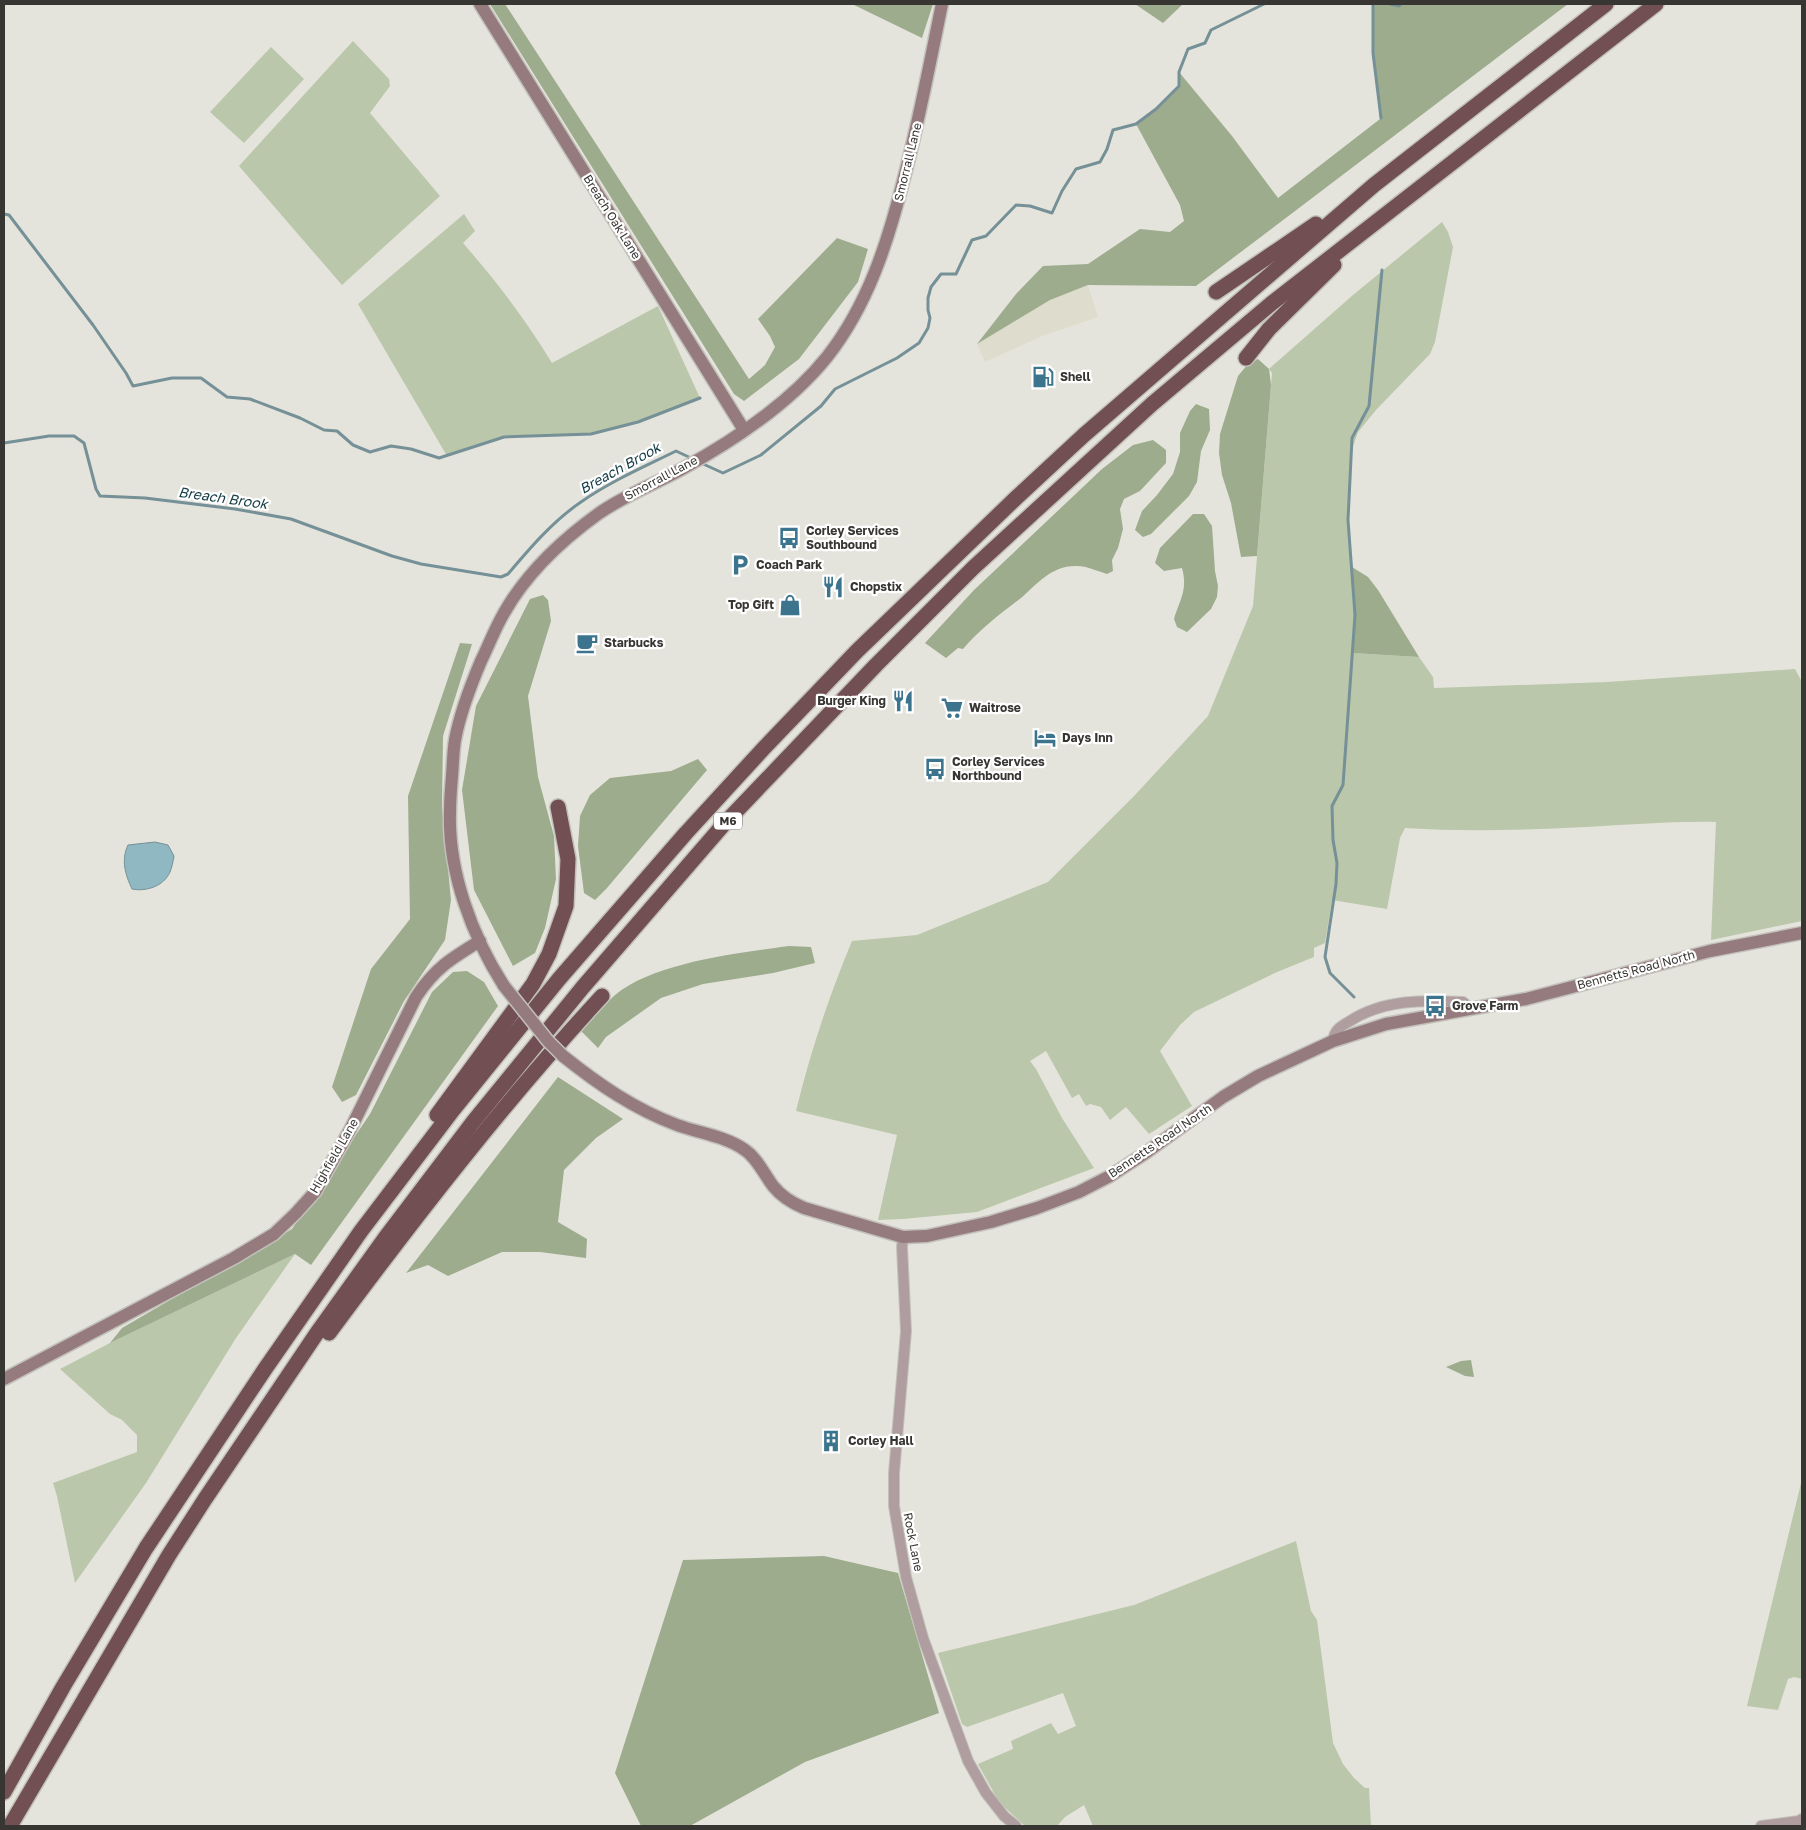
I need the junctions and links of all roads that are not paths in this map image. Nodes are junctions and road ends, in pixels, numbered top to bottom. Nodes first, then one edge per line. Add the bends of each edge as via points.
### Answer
1 (480, 4) edge
2 (942, 4) edge
3 (1606, 4) edge
4 (1656, 4) edge
5 (1374, 185) junction
6 (1385, 215) junction
7 (1216, 292) dead end
8 (1246, 358) dead end
9 (744, 430) junction
10 (558, 808) dead end
11 (1802, 933) edge
12 (480, 941) junction
13 (602, 996) dead end
14 (1471, 1009) junction
15 (1333, 1040) junction
16 (361, 1232) junction
17 (903, 1237) junction
18 (4, 1379) edge
19 (205, 1499) junction
20 (4, 1792) edge
21 (1802, 1819) edge
22 (10, 1826) edge
23 (1016, 1826) edge
24 (1761, 1826) edge

1 - 9 street, Breach Oak Lane
2 - 9 street, Smorrall Lane via 914,142 895,214 868,292 844,335 825,360 794,394
3 - 5 highway, M6
4 - 6 highway, M6
5 - 7 highway
5 - 16 highway, M6 via 1084,435 837,672 686,833 559,979
6 - 8 highway via 1269,329
6 - 19 highway, M6 via 1272,303 1032,513 876,665 724,824 583,987 473,1122 319,1330
9 - 12 street, Smorrall Lane via 689,465 598,514 557,547 504,612 470,687 455,742 449,814 458,880
10 - 16 highway via 568,859 566,906 549,954 533,984 432,1123
11 - 14 street, Bennetts Road North via 1710,951 1526,999
12 - 17 street, Bennetts Road North, bridge via 504,986 548,1042 596,1083 623,1100 677,1125 745,1150 774,1187 792,1202
12 - 18 street, Highfield Lane via 444,964 426,981 315,1192 274,1234
13 - 19 highway via 561,1040 381,1263
14 - 15 street, Bennetts Road North via 1386,1024
14 - 15 street, Bennetts Road North via 1463,1002 1433,1001 1375,1008 1340,1027
15 - 17 street, Bennetts Road North via 1258,1076 1131,1164 1079,1192 983,1224 927,1236
16 - 20 highway, M6 via 146,1548
17 - 23 street, Rock Lane via 906,1331 894,1506 906,1577 923,1638 968,1761 986,1793
19 - 22 highway, M6
21 - 24 street

